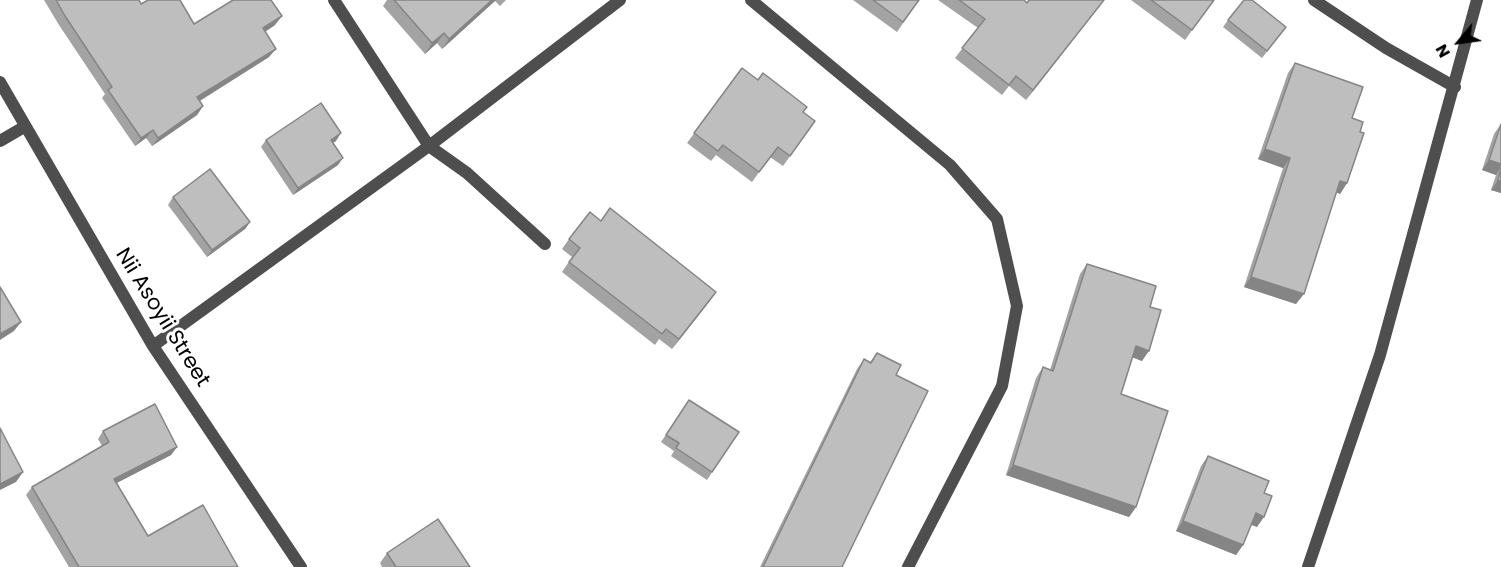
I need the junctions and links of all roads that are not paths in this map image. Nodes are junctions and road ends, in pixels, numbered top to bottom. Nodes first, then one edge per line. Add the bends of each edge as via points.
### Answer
1 (334, 0) edge
2 (620, 0) edge
3 (751, 0) edge
4 (1314, 0) edge
5 (1477, 0) edge
6 (0, 82) edge
7 (1455, 87) junction
8 (24, 127) junction
9 (0, 141) edge
10 (429, 147) junction
11 (545, 244) dead end
12 (153, 346) junction
13 (301, 567) edge
14 (908, 567) edge
15 (1308, 567) edge

1 - 10 street
2 - 10 street
3 - 14 street via 950,165 997,219 1017,306 1002,386
4 - 7 street via 1386,48
5 - 7 street
6 - 8 street, Nii Asoyii Street
7 - 15 street via 1380,355
8 - 9 street
8 - 12 street, Nii Asoyii Street
10 - 11 street via 467,173
10 - 12 street
12 - 13 street, Nii Asoyii Street

